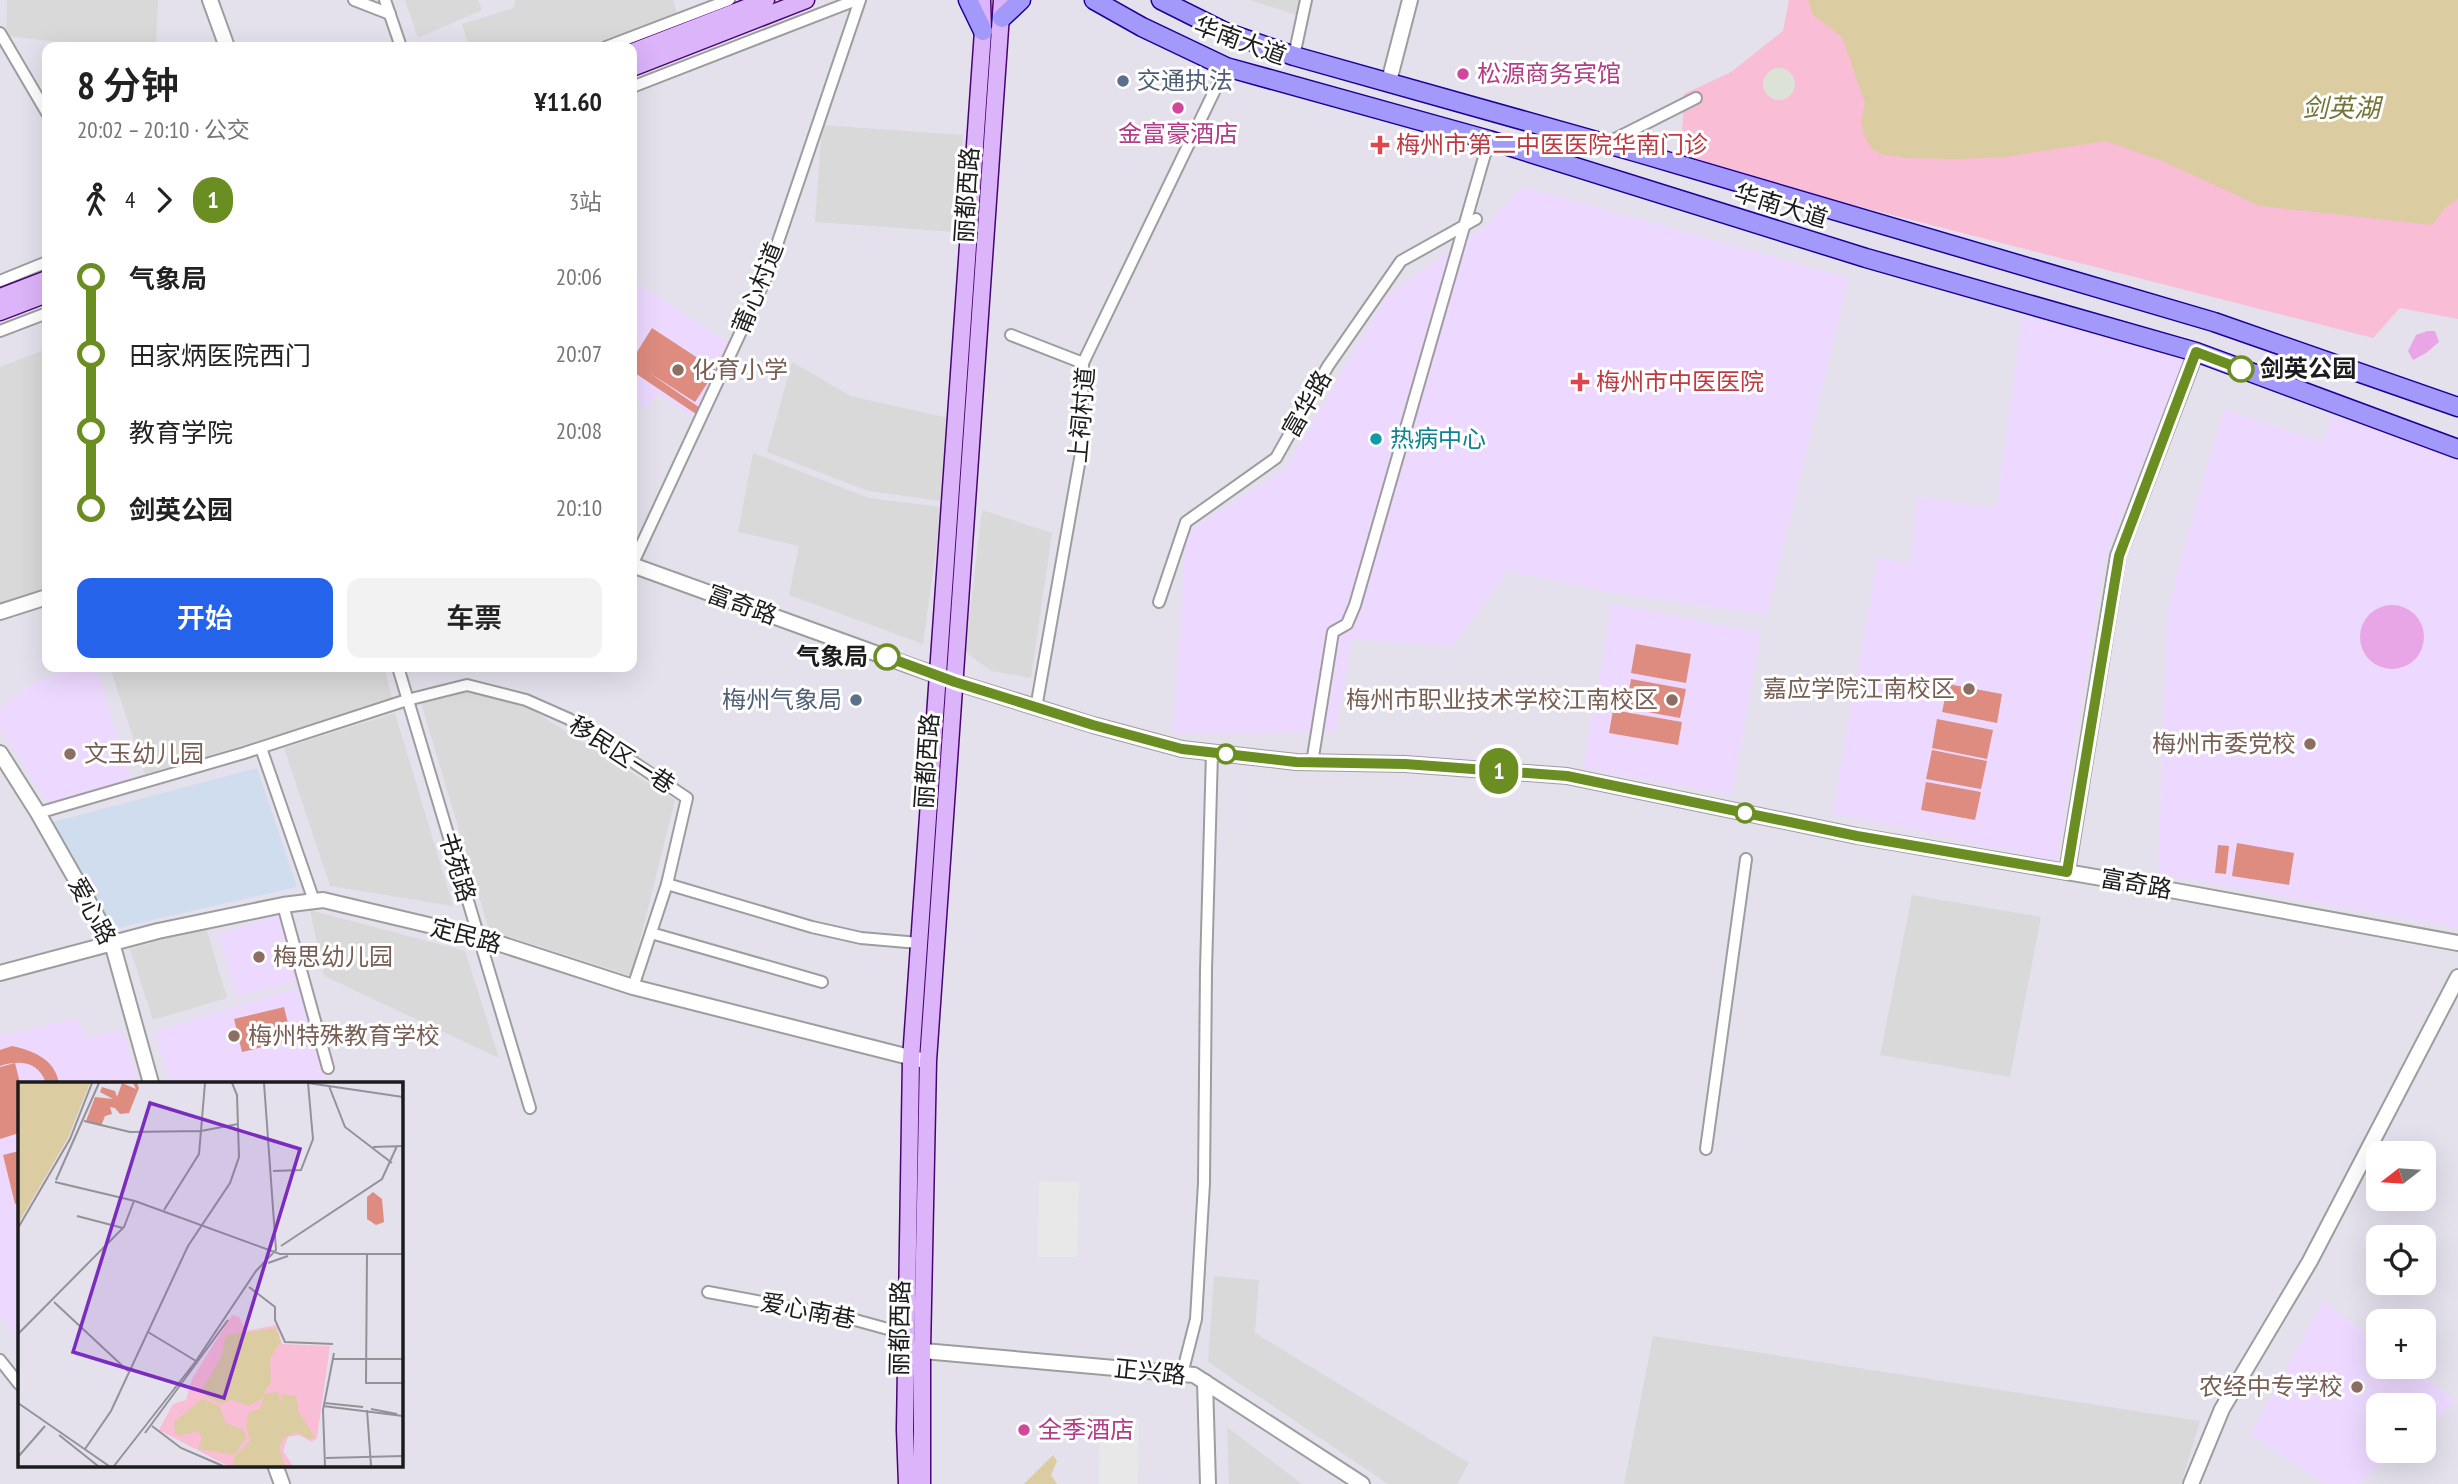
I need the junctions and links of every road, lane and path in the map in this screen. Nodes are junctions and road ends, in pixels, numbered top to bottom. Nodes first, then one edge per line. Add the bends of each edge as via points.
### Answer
1 (210, 0) edge
2 (354, 0) edge
3 (385, 0) edge
4 (729, 0) edge
5 (766, 0) edge
6 (806, 0) edge
7 (858, 0) edge
8 (968, 0) edge
9 (982, 0) edge
10 (1021, 0) edge
11 (1094, 0) edge
12 (1161, 0) edge
13 (1306, 0) edge
14 (1410, 0) edge
15 (1002, 9) edge
16 (390, 14) junction
17 (983, 31) junction
18 (0, 33) edge
19 (225, 42) edge
20 (399, 42) edge
21 (619, 42) edge
22 (637, 50) edge
23 (1294, 56) junction
24 (637, 66) edge
25 (1226, 67) junction
26 (1389, 82) junction
27 (637, 85) edge
28 (1696, 98) dead end
29 (42, 104) edge
30 (1573, 134) junction
31 (1489, 140) junction
32 (1605, 144) junction
33 (1567, 164) junction
34 (1476, 219) dead end
35 (42, 264) edge
36 (0, 281) edge
37 (42, 281) edge
38 (42, 296) edge
39 (0, 297) edge
40 (0, 312) edge
41 (42, 315) edge
42 (0, 331) edge
43 (1011, 335) dead end
44 (2196, 352) junction
45 (1083, 363) junction
46 (2458, 407) edge
47 (2458, 449) edge
48 (637, 554) edge
49 (637, 567) edge
50 (42, 599) edge
51 (1159, 602) dead end
52 (0, 612) edge
53 (399, 672) edge
54 (938, 675) junction
55 (955, 682) junction
56 (407, 700) junction
57 (1036, 708) junction
58 (261, 748) junction
59 (1213, 752) junction
60 (0, 753) edge
61 (1312, 763) junction
62 (38, 813) junction
63 (1746, 859) dead end
64 (2067, 872) junction
65 (667, 884) junction
66 (314, 901) junction
67 (283, 905) junction
68 (651, 933) junction
69 (479, 937) junction
70 (112, 943) junction
71 (919, 943) junction
72 (2458, 943) edge
73 (0, 973) edge
74 (2458, 977) edge
75 (822, 982) dead end
76 (633, 987) junction
77 (911, 1059) junction
78 (928, 1061) junction
79 (328, 1068) dead end
80 (151, 1082) edge
81 (530, 1108) dead end
82 (1706, 1149) dead end
83 (708, 1292) dead end
84 (912, 1345) junction
85 (0, 1360) edge
86 (1182, 1374) junction
87 (1205, 1382) junction
88 (18, 1383) edge
89 (275, 1466) edge
90 (282, 1484) edge
91 (907, 1484) edge
92 (922, 1484) edge
93 (1208, 1484) edge
94 (1362, 1484) edge
95 (2191, 1484) edge

1 - 19 street
2 - 16 street
3 - 16 street
4 - 21 street
5 - 22 main road
6 - 24 main road
7 - 27 street
7 - 48 street, 莆心村道 via 765,280
8 - 17 main road
9 - 17 main road, 丽都西路
10 - 15 main road
11 - 25 main road, 华南大道
12 - 23 main road, 华南大道 via 1225,33
13 - 23 street
14 - 26 street
15 - 55 main road, 丽都西路
16 - 20 street
17 - 54 main road, 丽都西路
18 - 29 street
23 - 26 main road, 华南大道
25 - 31 main road, 华南大道
25 - 45 street, 上祠村道
26 - 30 main road, 华南大道
28 - 32 street
30 - 32 main road, 华南大道
30 - 33 main road
31 - 33 main road, 华南大道
31 - 61 street via 1356,605 1347,624 1333,632
32 - 46 main road, 华南大道 via 2214,322
33 - 44 main road, 华南大道 via 1866,258
34 - 51 street, 富华路 via 1401,261 1328,366 1276,458 1186,523
35 - 36 street
37 - 39 main road
38 - 40 main road
41 - 42 street
43 - 45 street
44 - 47 main road, 华南大道
44 - 64 street via 2119,556
45 - 57 street, 上祠村道 via 1081,453
49 - 54 street, 富奇路
50 - 52 street
53 - 56 street, 书苑路
54 - 55 street, 富奇路
54 - 71 main road, 丽都西路
55 - 57 street, 富奇路
55 - 78 main road, 丽都西路
56 - 58 street
56 - 65 street, 移民区一巷 via 467,685 526,700 569,719 687,798
56 - 69 street, 书苑路
57 - 59 street, 富奇路 via 1182,749
58 - 62 street
58 - 66 street
59 - 61 street, 富奇路
59 - 86 street via 1204,1183 1196,1319
60 - 62 street, 爱心路
61 - 64 street, 富奇路 via 1405,764 1567,776 1857,836
62 - 70 street, 爱心路
63 - 82 street
64 - 72 street, 富奇路
65 - 68 street, 移民区一巷
65 - 71 street via 811,927 861,938
66 - 67 street, 定民路
66 - 69 street, 定民路
67 - 70 street, 定民路
67 - 79 street
68 - 75 street
68 - 76 street, 移民区一巷
69 - 76 street, 定民路
69 - 81 street, 书苑路
70 - 73 street, 定民路
70 - 80 street, 爱心路
71 - 77 main road, 丽都西路
74 - 95 street via 2310,1261 2222,1409
76 - 77 street, 定民路
77 - 78 street, 定民路
77 - 84 main road, 丽都西路
78 - 84 main road, 丽都西路
83 - 84 street, 爱心南巷 via 819,1310
84 - 86 street, 正兴路
84 - 91 main road, 丽都西路 via 905,1430
84 - 92 main road, 丽都西路
85 - 88 street
86 - 87 street, 正兴路
87 - 93 street
87 - 94 street, 正兴路
89 - 90 street

